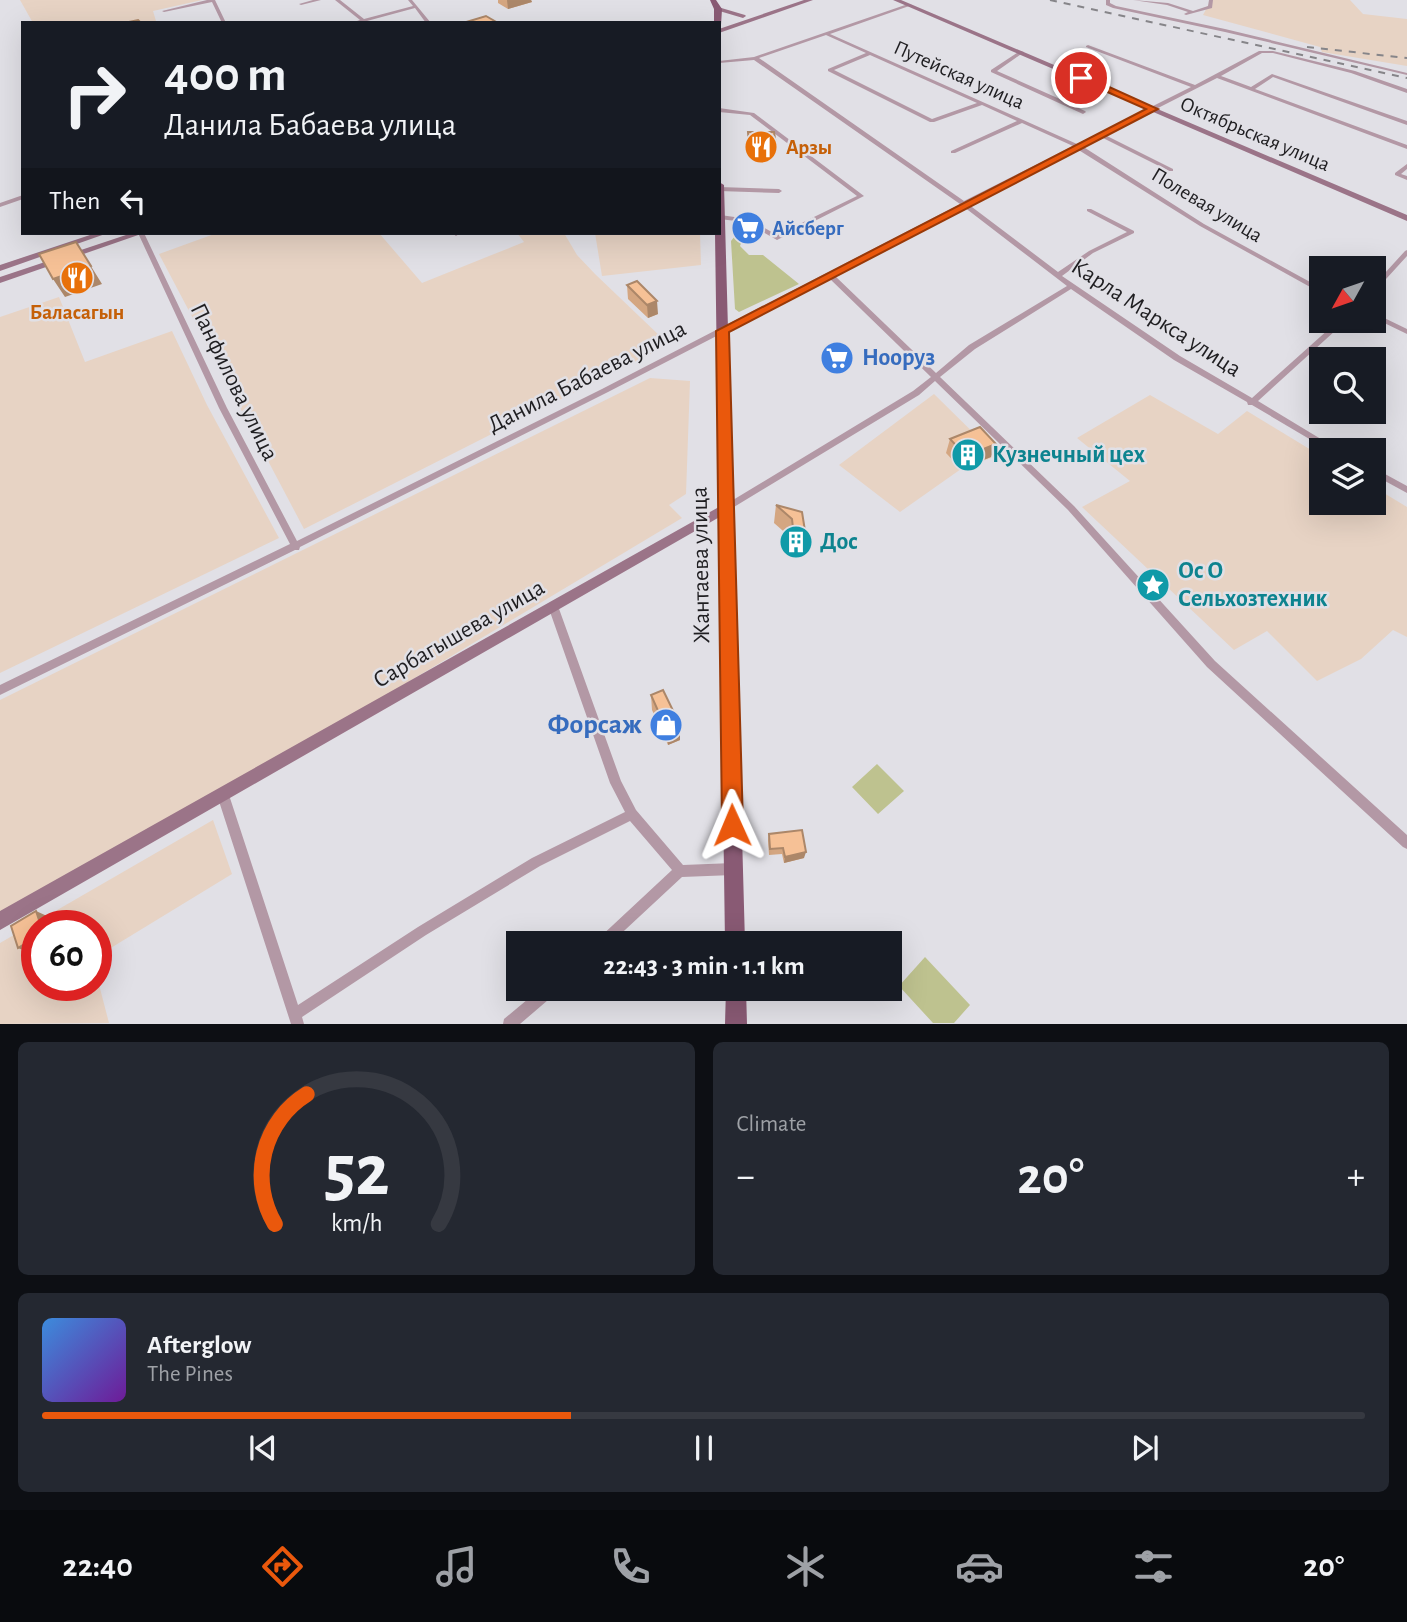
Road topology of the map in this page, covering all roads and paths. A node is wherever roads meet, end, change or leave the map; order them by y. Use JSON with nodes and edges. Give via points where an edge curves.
{"nodes":[{"id":1,"x":213,"y":0,"type":"edge"},
{"id":2,"x":319,"y":0,"type":"edge"},
{"id":3,"x":337,"y":0,"type":"edge"},
{"id":4,"x":410,"y":0,"type":"edge"},
{"id":5,"x":713,"y":0,"type":"edge"},
{"id":6,"x":788,"y":0,"type":"edge"},
{"id":7,"x":810,"y":0,"type":"edge"},
{"id":8,"x":896,"y":0,"type":"edge"},
{"id":9,"x":1108,"y":0,"type":"edge"},
{"id":10,"x":1135,"y":0,"type":"edge"},
{"id":11,"x":1211,"y":0,"type":"edge"},
{"id":12,"x":301,"y":4,"type":"dead end"},
{"id":13,"x":910,"y":5,"type":"junction"},
{"id":14,"x":415,"y":7,"type":"junction"},
{"id":15,"x":718,"y":9,"type":"junction"},
{"id":16,"x":164,"y":11,"type":"dead end"},
{"id":17,"x":1192,"y":12,"type":"junction"},
{"id":18,"x":743,"y":16,"type":"junction"},
{"id":19,"x":1179,"y":19,"type":"junction"},
{"id":20,"x":223,"y":21,"type":"edge"},
{"id":21,"x":366,"y":21,"type":"edge"},
{"id":22,"x":427,"y":21,"type":"edge"},
{"id":23,"x":719,"y":21,"type":"edge"},
{"id":24,"x":721,"y":22,"type":"edge"},
{"id":25,"x":721,"y":30,"type":"edge"},
{"id":26,"x":827,"y":34,"type":"junction"},
{"id":27,"x":1088,"y":46,"type":"dead end"},
{"id":28,"x":1022,"y":52,"type":"junction"},
{"id":29,"x":872,"y":53,"type":"junction"},
{"id":30,"x":755,"y":58,"type":"junction"},
{"id":31,"x":721,"y":62,"type":"edge"},
{"id":32,"x":1407,"y":74,"type":"edge"},
{"id":33,"x":1217,"y":76,"type":"junction"},
{"id":34,"x":1101,"y":86,"type":"junction"},
{"id":35,"x":1195,"y":87,"type":"junction"},
{"id":36,"x":1251,"y":89,"type":"junction"},
{"id":37,"x":1407,"y":91,"type":"edge"},
{"id":38,"x":1062,"y":102,"type":"junction"},
{"id":39,"x":983,"y":103,"type":"junction"},
{"id":40,"x":1154,"y":109,"type":"junction"},
{"id":41,"x":721,"y":110,"type":"edge"},
{"id":42,"x":1083,"y":112,"type":"dead end"},
{"id":43,"x":1022,"y":121,"type":"junction"},
{"id":44,"x":1407,"y":123,"type":"edge"},
{"id":45,"x":1101,"y":135,"type":"junction"},
{"id":46,"x":1077,"y":146,"type":"junction"},
{"id":47,"x":1407,"y":148,"type":"edge"},
{"id":48,"x":953,"y":152,"type":"dead end"},
{"id":49,"x":1407,"y":166,"type":"edge"},
{"id":50,"x":1171,"y":170,"type":"dead end"},
{"id":51,"x":1407,"y":178,"type":"edge"},
{"id":52,"x":721,"y":187,"type":"edge"},
{"id":53,"x":779,"y":191,"type":"dead end"},
{"id":54,"x":21,"y":198,"type":"edge"},
{"id":55,"x":963,"y":203,"type":"junction"},
{"id":56,"x":0,"y":205,"type":"edge"},
{"id":57,"x":1089,"y":210,"type":"dead end"},
{"id":58,"x":721,"y":217,"type":"edge"},
{"id":59,"x":1407,"y":218,"type":"edge"},
{"id":60,"x":98,"y":235,"type":"edge"},
{"id":61,"x":134,"y":235,"type":"edge"},
{"id":62,"x":141,"y":235,"type":"edge"},
{"id":63,"x":720,"y":235,"type":"edge"},
{"id":64,"x":1407,"y":252,"type":"edge"},
{"id":65,"x":0,"y":268,"type":"edge"},
{"id":66,"x":1057,"y":276,"type":"junction"},
{"id":67,"x":1386,"y":276,"type":"edge"},
{"id":68,"x":832,"y":277,"type":"junction"},
{"id":69,"x":0,"y":281,"type":"edge"},
{"id":70,"x":1309,"y":284,"type":"edge"},
{"id":71,"x":1071,"y":286,"type":"junction"},
{"id":72,"x":1386,"y":321,"type":"edge"},
{"id":73,"x":722,"y":331,"type":"junction"},
{"id":74,"x":1407,"y":332,"type":"edge"},
{"id":75,"x":1329,"y":333,"type":"edge"},
{"id":76,"x":935,"y":378,"type":"junction"},
{"id":77,"x":1251,"y":403,"type":"junction"},
{"id":78,"x":1314,"y":438,"type":"edge"},
{"id":79,"x":1386,"y":478,"type":"edge"},
{"id":80,"x":1407,"y":490,"type":"edge"},
{"id":81,"x":726,"y":508,"type":"junction"},
{"id":82,"x":296,"y":547,"type":"junction"},
{"id":83,"x":553,"y":606,"type":"junction"},
{"id":84,"x":0,"y":690,"type":"edge"},
{"id":85,"x":223,"y":795,"type":"junction"},
{"id":86,"x":632,"y":814,"type":"junction"},
{"id":87,"x":1407,"y":843,"type":"edge"},
{"id":88,"x":733,"y":869,"type":"junction"},
{"id":89,"x":680,"y":872,"type":"junction"},
{"id":90,"x":0,"y":921,"type":"edge"},
{"id":91,"x":615,"y":931,"type":"edge"},
{"id":92,"x":735,"y":931,"type":"edge"},
{"id":93,"x":536,"y":1001,"type":"edge"},
{"id":94,"x":736,"y":1001,"type":"edge"},
{"id":95,"x":297,"y":1019,"type":"edge"},
{"id":96,"x":509,"y":1024,"type":"edge"},
{"id":97,"x":736,"y":1024,"type":"edge"}],
"edges":[{"from":1,"to":16,"type":"street"},
{"from":1,"to":20,"type":"street"},
{"from":2,"to":12,"type":"street"},
{"from":3,"to":21,"type":"street"},
{"from":4,"to":14,"type":"street"},
{"from":5,"to":15,"type":"main road"},
{"from":6,"to":18,"type":"street"},
{"from":7,"to":25,"type":"street"},
{"from":8,"to":13,"type":"street","name":"Октябрьская улица"},
{"from":9,"to":19,"type":"street","via":[[1115,6]]},
{"from":10,"to":17,"type":"street"},
{"from":11,"to":17,"type":"street","via":[[1210,7]]},
{"from":13,"to":26,"type":"street"},
{"from":13,"to":28,"type":"street","name":"Октябрьская улица"},
{"from":14,"to":21,"type":"street"},
{"from":14,"to":22,"type":"street"},
{"from":15,"to":18,"type":"street"},
{"from":15,"to":23,"type":"main road"},
{"from":17,"to":19,"type":"street"},
{"from":18,"to":24,"type":"street"},
{"from":19,"to":32,"type":"street"},
{"from":26,"to":29,"type":"street","name":"Путейская улица"},
{"from":26,"to":30,"type":"street"},
{"from":27,"to":35,"type":"street"},
{"from":28,"to":34,"type":"street","name":"Октябрьская улица"},
{"from":28,"to":38,"type":"street","via":[[993,71]]},
{"from":29,"to":39,"type":"street","name":"Путейская улица"},
{"from":29,"to":39,"type":"street","via":[[830,70],[932,121]]},
{"from":30,"to":31,"type":"street"},
{"from":30,"to":55,"type":"street","name":"Карла Маркса улица"},
{"from":33,"to":35,"type":"street","name":"Данила Бабаева улица"},
{"from":33,"to":36,"type":"street"},
{"from":33,"to":37,"type":"street","name":"Данила Бабаева улица","via":[[1261,52],[1273,52]]},
{"from":34,"to":38,"type":"street"},
{"from":34,"to":40,"type":"street","name":"Октябрьская улица"},
{"from":35,"to":40,"type":"street","name":"Данила Бабаева улица"},
{"from":36,"to":44,"type":"street","via":[[1272,75]]},
{"from":36,"to":47,"type":"street"},
{"from":38,"to":42,"type":"street"},
{"from":39,"to":43,"type":"street","name":"Путейская улица"},
{"from":40,"to":45,"type":"street","name":"Данила Бабаева улица"},
{"from":40,"to":59,"type":"street","name":"Октябрьская улица"},
{"from":41,"to":58,"type":"street","via":[[752,114],[861,196],[777,238],[747,220]]},
{"from":43,"to":46,"type":"street","name":"Путейская улица"},
{"from":43,"to":48,"type":"street"},
{"from":45,"to":46,"type":"street","name":"Данила Бабаева улица"},
{"from":45,"to":50,"type":"street"},
{"from":46,"to":55,"type":"street","name":"Данила Бабаева улица"},
{"from":46,"to":70,"type":"street","name":"Полевая улица","via":[[1202,225]]},
{"from":49,"to":51,"type":"street","via":[[1397,174]]},
{"from":52,"to":53,"type":"street"},
{"from":54,"to":56,"type":"street"},
{"from":55,"to":66,"type":"street","name":"Карла Маркса улица"},
{"from":55,"to":68,"type":"street","name":"Данила Бабаева улица"},
{"from":57,"to":66,"type":"street","via":[[1132,232]]},
{"from":60,"to":65,"type":"street"},
{"from":61,"to":69,"type":"street"},
{"from":62,"to":82,"type":"street","name":"Панфилова улица","via":[[223,408]]},
{"from":63,"to":73,"type":"main road","name":"Жантаева улица"},
{"from":64,"to":67,"type":"street"},
{"from":66,"to":71,"type":"street","name":"Карла Маркса улица"},
{"from":68,"to":73,"type":"street","name":"Данила Бабаева улица"},
{"from":68,"to":76,"type":"street"},
{"from":71,"to":76,"type":"street","via":[[972,347]]},
{"from":71,"to":77,"type":"street","name":"Карла Маркса улица"},
{"from":72,"to":74,"type":"street"},
{"from":73,"to":81,"type":"main road","name":"Жантаева улица"},
{"from":73,"to":82,"type":"street","name":"Данила Бабаева улица"},
{"from":75,"to":77,"type":"street"},
{"from":76,"to":81,"type":"street","name":"Сарбагышева улица"},
{"from":76,"to":87,"type":"street","via":[[1072,508],[1211,664]]},
{"from":77,"to":78,"type":"street","name":"Карла Маркса улица"},
{"from":79,"to":80,"type":"street"},
{"from":81,"to":83,"type":"street","name":"Сарбагышева улица"},
{"from":81,"to":88,"type":"main road","name":"Жантаева улица"},
{"from":82,"to":84,"type":"street","name":"Данила Бабаева улица"},
{"from":83,"to":85,"type":"street","name":"Сарбагышева улица"},
{"from":83,"to":86,"type":"street","via":[[616,783]]},
{"from":85,"to":90,"type":"street","name":"Сарбагышева улица"},
{"from":85,"to":95,"type":"street"},
{"from":86,"to":89,"type":"street"},
{"from":86,"to":95,"type":"street","via":[[536,862],[422,931]]},
{"from":88,"to":89,"type":"street"},
{"from":88,"to":92,"type":"main road","name":"Жантаева улица"},
{"from":89,"to":91,"type":"street"},
{"from":93,"to":96,"type":"street"},
{"from":94,"to":97,"type":"main road"}]}
